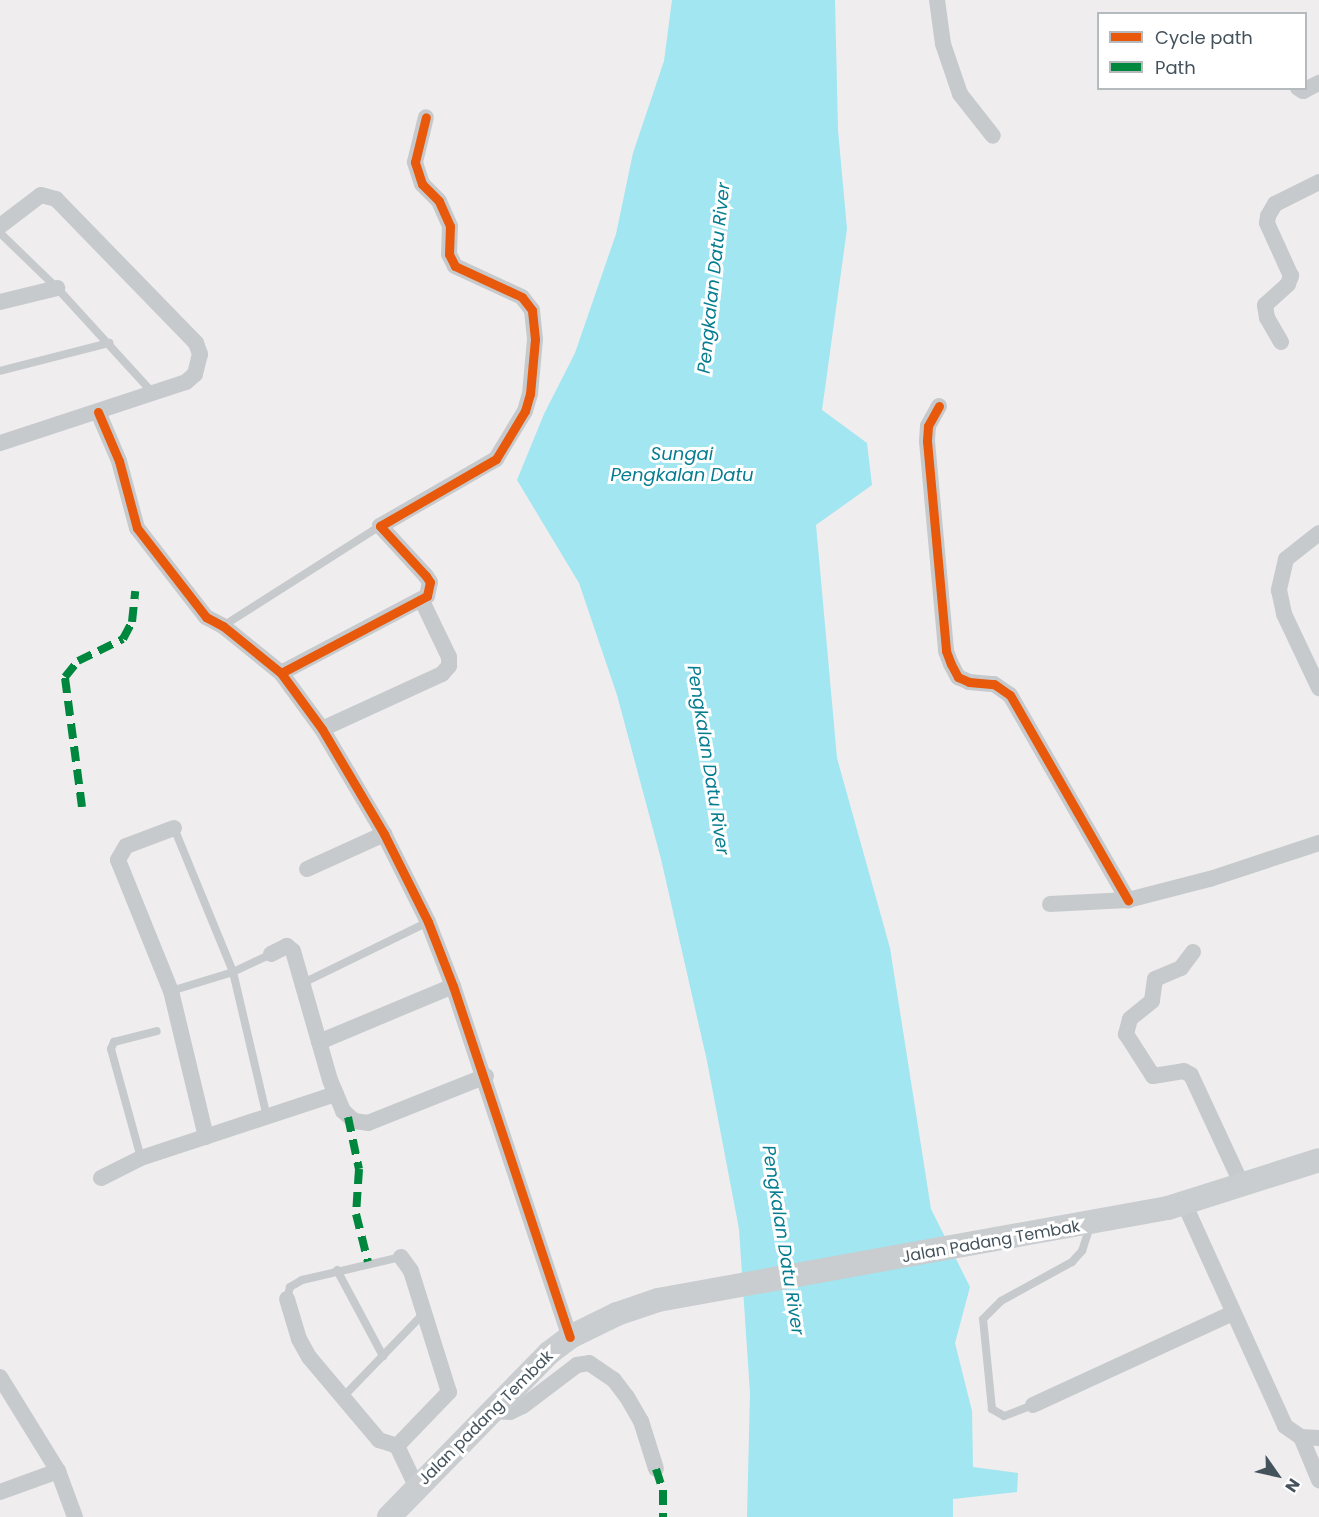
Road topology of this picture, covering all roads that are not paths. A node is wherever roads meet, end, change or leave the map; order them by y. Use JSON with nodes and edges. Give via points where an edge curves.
{"nodes":[{"id":1,"x":937,"y":0,"type":"edge"},
{"id":2,"x":426,"y":117,"type":"dead end"},
{"id":3,"x":993,"y":136,"type":"dead end"},
{"id":4,"x":1319,"y":182,"type":"edge"},
{"id":5,"x":0,"y":226,"type":"edge"},
{"id":6,"x":0,"y":233,"type":"edge"},
{"id":7,"x":57,"y":288,"type":"junction"},
{"id":8,"x":0,"y":302,"type":"edge"},
{"id":9,"x":1281,"y":342,"type":"dead end"},
{"id":10,"x":109,"y":343,"type":"junction"},
{"id":11,"x":0,"y":371,"type":"edge"},
{"id":12,"x":154,"y":393,"type":"junction"},
{"id":13,"x":939,"y":406,"type":"dead end"},
{"id":14,"x":99,"y":411,"type":"junction"},
{"id":15,"x":0,"y":443,"type":"edge"},
{"id":16,"x":380,"y":526,"type":"junction"},
{"id":17,"x":1319,"y":533,"type":"edge"},
{"id":18,"x":422,"y":601,"type":"junction"},
{"id":19,"x":224,"y":626,"type":"junction"},
{"id":20,"x":281,"y":673,"type":"junction"},
{"id":21,"x":1319,"y":688,"type":"edge"},
{"id":22,"x":322,"y":729,"type":"junction"},
{"id":23,"x":174,"y":828,"type":"joint"},
{"id":24,"x":384,"y":834,"type":"junction"},
{"id":25,"x":1319,"y":843,"type":"edge"},
{"id":26,"x":308,"y":869,"type":"dead end"},
{"id":27,"x":1128,"y":900,"type":"junction"},
{"id":28,"x":1050,"y":904,"type":"dead end"},
{"id":29,"x":428,"y":922,"type":"junction"},
{"id":30,"x":1193,"y":952,"type":"dead end"},
{"id":31,"x":271,"y":954,"type":"joint"},
{"id":32,"x":233,"y":972,"type":"junction"},
{"id":33,"x":301,"y":984,"type":"junction"},
{"id":34,"x":453,"y":986,"type":"junction"},
{"id":35,"x":171,"y":991,"type":"junction"},
{"id":36,"x":157,"y":1031,"type":"dead end"},
{"id":37,"x":319,"y":1042,"type":"junction"},
{"id":38,"x":486,"y":1076,"type":"junction"},
{"id":39,"x":336,"y":1094,"type":"junction"},
{"id":40,"x":267,"y":1117,"type":"junction"},
{"id":41,"x":206,"y":1137,"type":"junction"},
{"id":42,"x":141,"y":1158,"type":"junction"},
{"id":43,"x":1319,"y":1160,"type":"edge"},
{"id":44,"x":101,"y":1178,"type":"dead end"},
{"id":45,"x":1242,"y":1185,"type":"junction"},
{"id":46,"x":1184,"y":1203,"type":"junction"},
{"id":47,"x":1080,"y":1227,"type":"junction"},
{"id":48,"x":401,"y":1257,"type":"joint"},
{"id":49,"x":337,"y":1270,"type":"junction"},
{"id":50,"x":287,"y":1299,"type":"joint"},
{"id":51,"x":657,"y":1300,"type":"joint"},
{"id":52,"x":424,"y":1313,"type":"junction"},
{"id":53,"x":1233,"y":1313,"type":"junction"},
{"id":54,"x":570,"y":1337,"type":"junction"},
{"id":55,"x":383,"y":1356,"type":"junction"},
{"id":56,"x":0,"y":1377,"type":"edge"},
{"id":57,"x":343,"y":1397,"type":"junction"},
{"id":58,"x":1033,"y":1405,"type":"joint"},
{"id":59,"x":490,"y":1411,"type":"junction"},
{"id":60,"x":1301,"y":1437,"type":"junction"},
{"id":61,"x":1319,"y":1438,"type":"edge"},
{"id":62,"x":396,"y":1446,"type":"junction"},
{"id":63,"x":656,"y":1469,"type":"dead end"},
{"id":64,"x":58,"y":1471,"type":"junction"},
{"id":65,"x":1319,"y":1480,"type":"edge"},
{"id":66,"x":417,"y":1488,"type":"junction"},
{"id":67,"x":0,"y":1492,"type":"edge"},
{"id":68,"x":75,"y":1517,"type":"edge"},
{"id":69,"x":389,"y":1517,"type":"edge"}],
"edges":[{"from":1,"to":3,"type":"street","via":[[943,44],[960,94]]},
{"from":2,"to":16,"type":"street","via":[[415,162],[422,184],[439,201],[450,226],[449,254],[455,266],[522,297],[532,310],[535,339],[525,411],[505,448],[495,459]]},
{"from":4,"to":9,"type":"street","via":[[1275,204],[1268,216],[1267,223],[1290,271],[1288,284],[1265,305],[1267,318]]},
{"from":5,"to":12,"type":"street","via":[[36,198],[51,196],[196,343],[200,354],[193,377]]},
{"from":6,"to":7,"type":"lane"},
{"from":7,"to":8,"type":"street"},
{"from":7,"to":10,"type":"lane"},
{"from":10,"to":11,"type":"lane"},
{"from":10,"to":12,"type":"lane"},
{"from":12,"to":14,"type":"street"},
{"from":13,"to":27,"type":"street","via":[[928,426],[927,441],[946,651],[958,677],[994,684],[1010,695]]},
{"from":14,"to":15,"type":"street"},
{"from":14,"to":19,"type":"street","via":[[119,461],[137,528],[206,617]]},
{"from":16,"to":18,"type":"street","via":[[426,576],[430,589]]},
{"from":16,"to":19,"type":"lane"},
{"from":17,"to":21,"type":"street","via":[[1286,559],[1279,590],[1284,614]]},
{"from":18,"to":20,"type":"street"},
{"from":18,"to":22,"type":"street","via":[[449,657],[449,666],[442,674]]},
{"from":19,"to":20,"type":"street"},
{"from":20,"to":22,"type":"street"},
{"from":22,"to":24,"type":"street"},
{"from":23,"to":32,"type":"lane"},
{"from":23,"to":35,"type":"street","via":[[132,842],[122,849],[118,860]]},
{"from":24,"to":26,"type":"street"},
{"from":24,"to":29,"type":"street"},
{"from":25,"to":27,"type":"street","via":[[1210,879]]},
{"from":27,"to":28,"type":"street"},
{"from":29,"to":33,"type":"lane"},
{"from":29,"to":34,"type":"street"},
{"from":30,"to":45,"type":"street","via":[[1181,968],[1155,979],[1152,1001],[1130,1019],[1126,1034],[1153,1076],[1184,1071],[1191,1075]]},
{"from":31,"to":32,"type":"lane"},
{"from":31,"to":33,"type":"street","via":[[283,947],[290,948]]},
{"from":32,"to":35,"type":"lane"},
{"from":32,"to":40,"type":"lane"},
{"from":33,"to":37,"type":"street"},
{"from":34,"to":37,"type":"street"},
{"from":34,"to":38,"type":"street"},
{"from":35,"to":41,"type":"street"},
{"from":36,"to":42,"type":"lane","via":[[114,1042],[111,1049]]},
{"from":37,"to":39,"type":"street"},
{"from":38,"to":39,"type":"street","via":[[368,1123],[348,1117]]},
{"from":38,"to":54,"type":"street"},
{"from":39,"to":40,"type":"street"},
{"from":40,"to":41,"type":"street"},
{"from":41,"to":42,"type":"street"},
{"from":42,"to":44,"type":"street"},
{"from":43,"to":45,"type":"main road","name":"Jalan Padang Tembak"},
{"from":45,"to":46,"type":"main road","name":"Jalan Padang Tembak"},
{"from":46,"to":47,"type":"main road","name":"Jalan Padang Tembak"},
{"from":46,"to":53,"type":"street"},
{"from":47,"to":51,"type":"main road","name":"Jalan Padang Tembak"},
{"from":47,"to":58,"type":"lane","via":[[1082,1251],[1072,1262],[1000,1301],[983,1319],[992,1409],[1004,1416]]},
{"from":48,"to":49,"type":"lane"},
{"from":48,"to":52,"type":"street","via":[[411,1271]]},
{"from":49,"to":50,"type":"lane","via":[[302,1280],[290,1287]]},
{"from":49,"to":55,"type":"lane"},
{"from":50,"to":57,"type":"street","via":[[299,1340]]},
{"from":51,"to":54,"type":"main road","name":"Jalan padang Tembak"},
{"from":52,"to":55,"type":"lane"},
{"from":52,"to":62,"type":"street","via":[[449,1392]]},
{"from":53,"to":58,"type":"street"},
{"from":53,"to":60,"type":"street","via":[[1285,1426]]},
{"from":54,"to":59,"type":"main road","name":"Jalan padang Tembak"},
{"from":55,"to":57,"type":"lane"},
{"from":56,"to":64,"type":"street"},
{"from":57,"to":62,"type":"street","via":[[380,1440]]},
{"from":59,"to":63,"type":"street","via":[[510,1412],[523,1406],[577,1365],[589,1363],[614,1380],[627,1397],[641,1421]]},
{"from":59,"to":66,"type":"main road","name":"Jalan padang Tembak"},
{"from":60,"to":61,"type":"street"},
{"from":60,"to":65,"type":"street"},
{"from":62,"to":66,"type":"street"},
{"from":64,"to":67,"type":"street"},
{"from":64,"to":68,"type":"street"},
{"from":66,"to":69,"type":"main road","name":"Jalan padang Tembak"}]}
